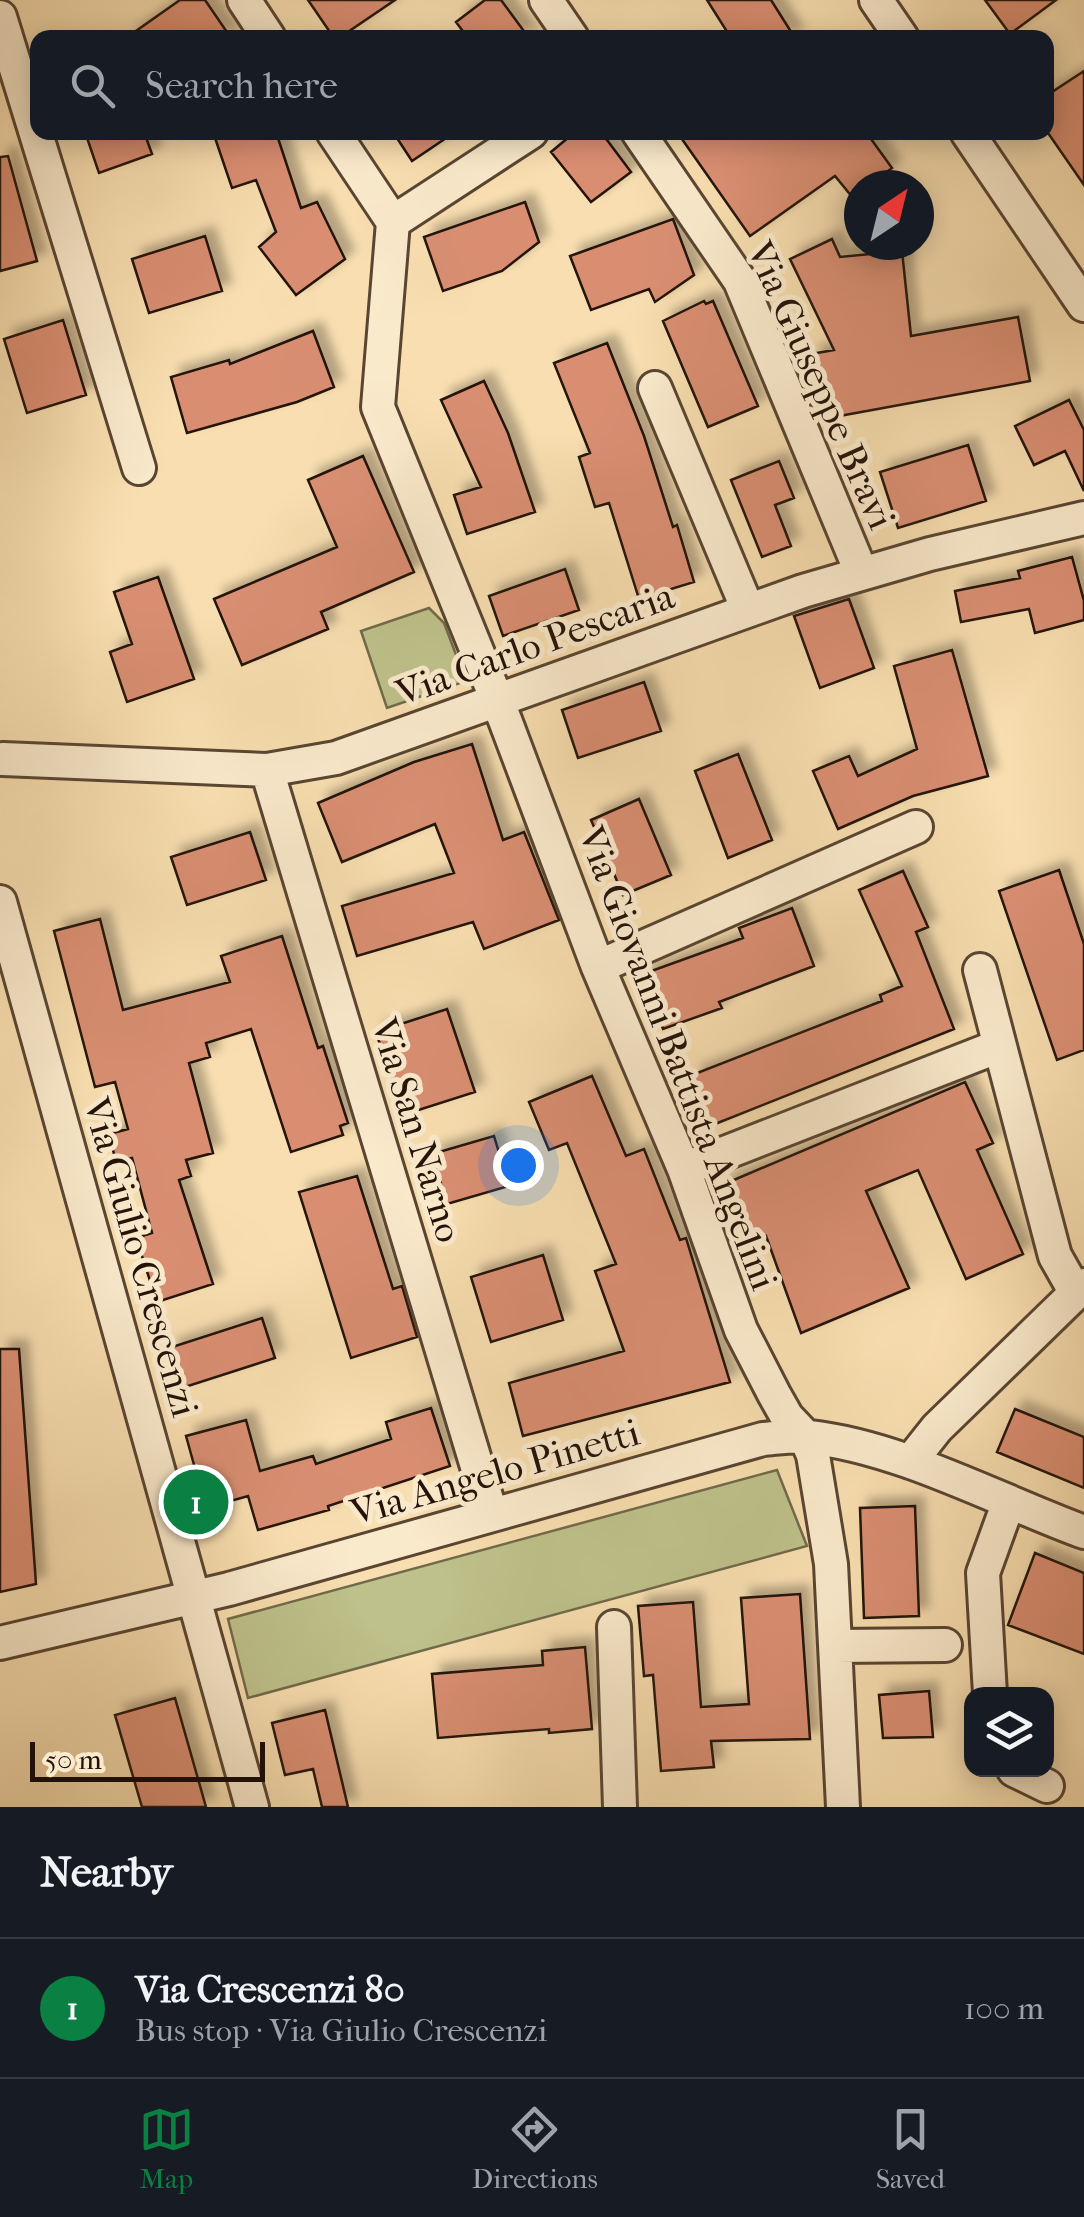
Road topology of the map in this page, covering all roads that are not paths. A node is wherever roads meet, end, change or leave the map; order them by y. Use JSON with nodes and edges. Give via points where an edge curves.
{"nodes":[{"id":1,"x":244,"y":0,"type":"edge"},
{"id":2,"x":546,"y":0,"type":"edge"},
{"id":3,"x":876,"y":0,"type":"edge"},
{"id":4,"x":0,"y":17,"type":"edge"},
{"id":5,"x":264,"y":30,"type":"edge"},
{"id":6,"x":567,"y":30,"type":"edge"},
{"id":7,"x":897,"y":30,"type":"edge"},
{"id":8,"x":30,"y":114,"type":"edge"},
{"id":9,"x":38,"y":140,"type":"edge"},
{"id":10,"x":338,"y":140,"type":"edge"},
{"id":11,"x":519,"y":140,"type":"edge"},
{"id":12,"x":643,"y":140,"type":"edge"},
{"id":13,"x":972,"y":140,"type":"edge"},
{"id":14,"x":393,"y":222,"type":"junction"},
{"id":15,"x":1084,"y":305,"type":"edge"},
{"id":16,"x":655,"y":388,"type":"dead end"},
{"id":17,"x":139,"y":468,"type":"dead end"},
{"id":18,"x":1084,"y":518,"type":"edge"},
{"id":19,"x":861,"y":572,"type":"junction"},
{"id":20,"x":748,"y":610,"type":"junction"},
{"id":21,"x":496,"y":700,"type":"junction"},
{"id":22,"x":1,"y":756,"type":"edge"},
{"id":23,"x":267,"y":770,"type":"junction"},
{"id":24,"x":916,"y":828,"type":"dead end"},
{"id":25,"x":0,"y":902,"type":"edge"},
{"id":26,"x":598,"y":968,"type":"junction"},
{"id":27,"x":980,"y":970,"type":"dead end"},
{"id":28,"x":999,"y":1046,"type":"junction"},
{"id":29,"x":684,"y":1168,"type":"junction"},
{"id":30,"x":1080,"y":1289,"type":"edge"},
{"id":31,"x":804,"y":1436,"type":"junction"},
{"id":32,"x":910,"y":1462,"type":"junction"},
{"id":33,"x":1008,"y":1504,"type":"junction"},
{"id":34,"x":490,"y":1513,"type":"junction"},
{"id":35,"x":1084,"y":1532,"type":"edge"},
{"id":36,"x":194,"y":1597,"type":"junction"},
{"id":37,"x":614,"y":1627,"type":"dead end"},
{"id":38,"x":0,"y":1643,"type":"edge"},
{"id":39,"x":945,"y":1645,"type":"dead end"},
{"id":40,"x":836,"y":1646,"type":"junction"},
{"id":41,"x":990,"y":1687,"type":"edge"},
{"id":42,"x":1029,"y":1777,"type":"edge"},
{"id":43,"x":1048,"y":1786,"type":"dead end"},
{"id":44,"x":252,"y":1807,"type":"edge"},
{"id":45,"x":620,"y":1807,"type":"edge"},
{"id":46,"x":843,"y":1807,"type":"edge"}],
"edges":[{"from":1,"to":5,"type":"street"},
{"from":2,"to":6,"type":"street"},
{"from":3,"to":7,"type":"street"},
{"from":4,"to":8,"type":"street"},
{"from":9,"to":17,"type":"street"},
{"from":10,"to":14,"type":"street"},
{"from":11,"to":14,"type":"street"},
{"from":12,"to":19,"type":"street","name":"Via Giuseppe Bravi","via":[[740,281]]},
{"from":13,"to":15,"type":"street"},
{"from":14,"to":21,"type":"street","name":"Via Giovanni Battista Angelini","via":[[378,407]]},
{"from":16,"to":20,"type":"street"},
{"from":18,"to":19,"type":"street","name":"Via Carlo Pescaria"},
{"from":19,"to":20,"type":"street","name":"Via Carlo Pescaria"},
{"from":20,"to":21,"type":"street","name":"Via Carlo Pescaria"},
{"from":21,"to":23,"type":"street","name":"Via Carlo Pescaria","via":[[336,758]]},
{"from":21,"to":26,"type":"street","name":"Via Giovanni Battista Angelini"},
{"from":22,"to":23,"type":"street","name":"Via Carlo Pescaria"},
{"from":23,"to":34,"type":"street","name":"Via San Narno"},
{"from":24,"to":26,"type":"street"},
{"from":25,"to":36,"type":"street","name":"Via Giulio Crescenzi"},
{"from":26,"to":29,"type":"street","name":"Via Giovanni Battista Angelini"},
{"from":27,"to":28,"type":"street"},
{"from":28,"to":29,"type":"street"},
{"from":28,"to":30,"type":"street","via":[[1054,1256]]},
{"from":29,"to":31,"type":"street","name":"Via Giovanni Battista Angelini","via":[[742,1330]]},
{"from":30,"to":32,"type":"street"},
{"from":31,"to":32,"type":"street","name":"Via Angelo Pinetti"},
{"from":31,"to":34,"type":"street","name":"Via Angelo Pinetti","via":[[762,1439]]},
{"from":31,"to":40,"type":"street","name":"Via Giovanni Battista Angelini","via":[[831,1564]]},
{"from":32,"to":33,"type":"street","name":"Via Angelo Pinetti"},
{"from":33,"to":35,"type":"street","name":"Via Angelo Pinetti"},
{"from":33,"to":41,"type":"street","via":[[984,1573]]},
{"from":34,"to":36,"type":"street","name":"Via Angelo Pinetti"},
{"from":36,"to":38,"type":"street","name":"Via Angelo Pinetti"},
{"from":36,"to":44,"type":"street","name":"Via Giulio Crescenzi"},
{"from":37,"to":45,"type":"street"},
{"from":39,"to":40,"type":"street"},
{"from":40,"to":46,"type":"street","name":"Via Giovanni Battista Angelini"},
{"from":42,"to":43,"type":"street"}]}
